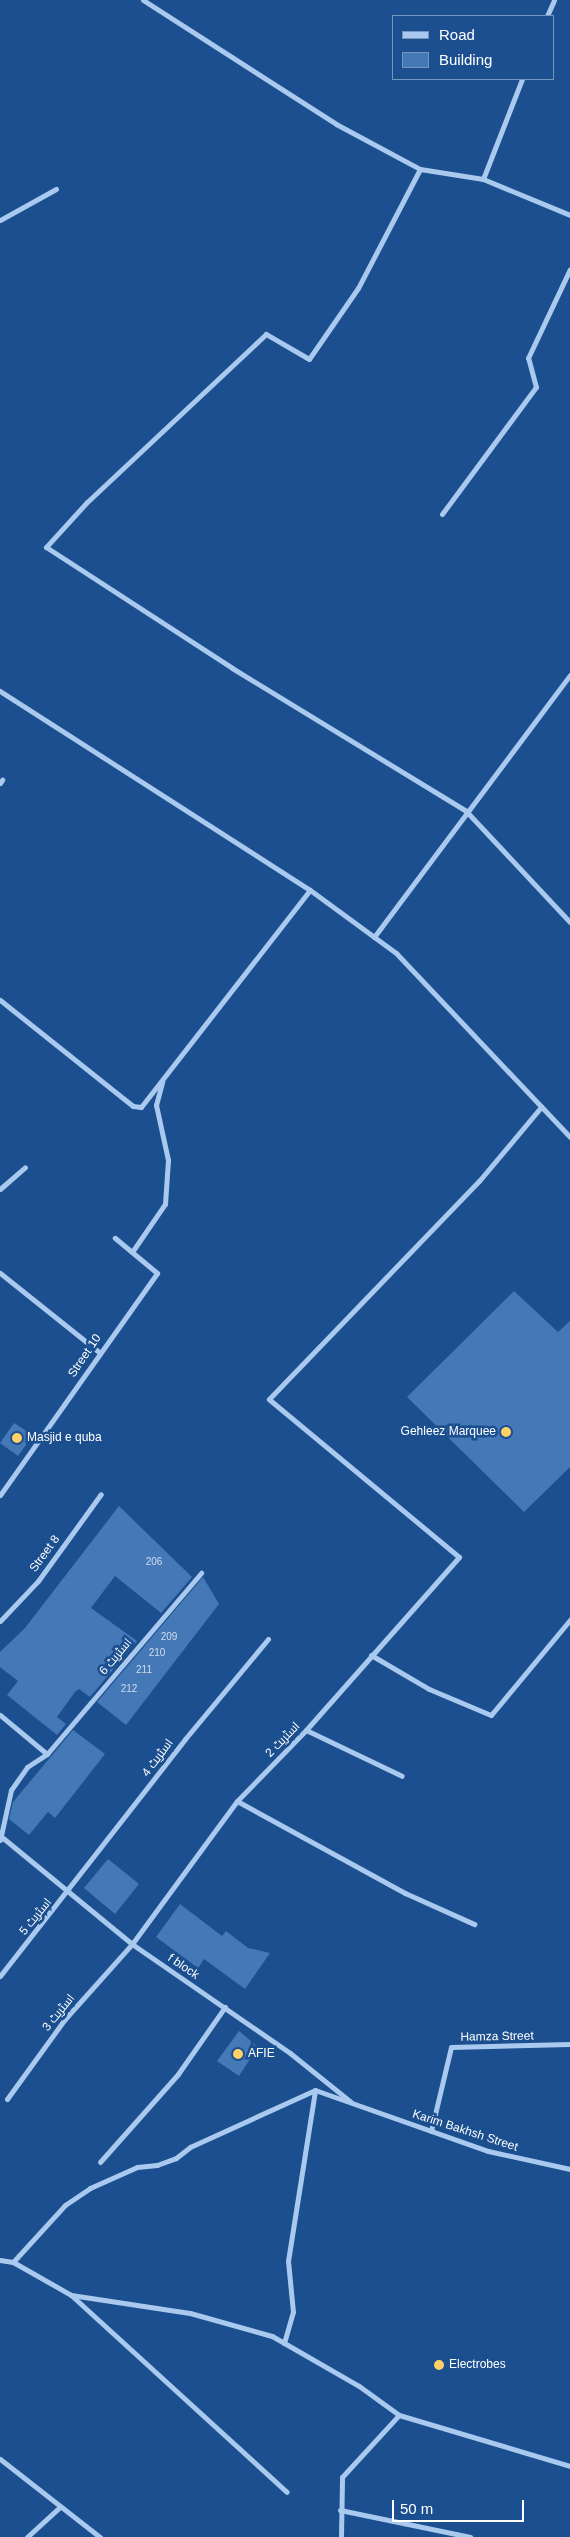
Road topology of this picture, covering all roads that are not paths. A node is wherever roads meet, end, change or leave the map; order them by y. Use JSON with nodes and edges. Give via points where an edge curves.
{"nodes":[{"id":1,"x":143,"y":0,"type":"edge"},
{"id":2,"x":554,"y":0,"type":"edge"},
{"id":3,"x":547,"y":15,"type":"edge"},
{"id":4,"x":522,"y":80,"type":"edge"},
{"id":5,"x":420,"y":169,"type":"junction"},
{"id":6,"x":483,"y":179,"type":"junction"},
{"id":7,"x":56,"y":189,"type":"dead end"},
{"id":8,"x":570,"y":215,"type":"edge"},
{"id":9,"x":0,"y":220,"type":"edge"},
{"id":10,"x":570,"y":269,"type":"edge"},
{"id":11,"x":442,"y":514,"type":"dead end"},
{"id":12,"x":570,"y":675,"type":"edge"},
{"id":13,"x":0,"y":691,"type":"edge"},
{"id":14,"x":466,"y":811,"type":"junction"},
{"id":15,"x":310,"y":890,"type":"junction"},
{"id":16,"x":570,"y":922,"type":"edge"},
{"id":17,"x":374,"y":936,"type":"junction"},
{"id":18,"x":0,"y":1000,"type":"edge"},
{"id":19,"x":163,"y":1078,"type":"junction"},
{"id":20,"x":541,"y":1107,"type":"junction"},
{"id":21,"x":570,"y":1137,"type":"edge"},
{"id":22,"x":25,"y":1167,"type":"dead end"},
{"id":23,"x":0,"y":1190,"type":"edge"},
{"id":24,"x":116,"y":1238,"type":"dead end"},
{"id":25,"x":132,"y":1252,"type":"junction"},
{"id":26,"x":0,"y":1273,"type":"edge"},
{"id":27,"x":99,"y":1352,"type":"junction"},
{"id":28,"x":100,"y":1494,"type":"dead end"},
{"id":29,"x":0,"y":1495,"type":"edge"},
{"id":30,"x":201,"y":1573,"type":"dead end"},
{"id":31,"x":570,"y":1620,"type":"edge"},
{"id":32,"x":0,"y":1621,"type":"edge"},
{"id":33,"x":268,"y":1638,"type":"dead end"},
{"id":34,"x":371,"y":1656,"type":"junction"},
{"id":35,"x":0,"y":1715,"type":"edge"},
{"id":36,"x":306,"y":1730,"type":"junction"},
{"id":37,"x":47,"y":1754,"type":"junction"},
{"id":38,"x":402,"y":1776,"type":"dead end"},
{"id":39,"x":237,"y":1801,"type":"junction"},
{"id":40,"x":2,"y":1839,"type":"edge"},
{"id":41,"x":68,"y":1893,"type":"junction"},
{"id":42,"x":474,"y":1924,"type":"dead end"},
{"id":43,"x":132,"y":1944,"type":"junction"},
{"id":44,"x":0,"y":1976,"type":"edge"},
{"id":45,"x":225,"y":2007,"type":"junction"},
{"id":46,"x":570,"y":2044,"type":"edge"},
{"id":47,"x":315,"y":2090,"type":"junction"},
{"id":48,"x":7,"y":2099,"type":"dead end"},
{"id":49,"x":356,"y":2106,"type":"junction"},
{"id":50,"x":431,"y":2131,"type":"junction"},
{"id":51,"x":100,"y":2162,"type":"dead end"},
{"id":52,"x":570,"y":2169,"type":"edge"},
{"id":53,"x":0,"y":2260,"type":"edge"},
{"id":54,"x":13,"y":2262,"type":"junction"},
{"id":55,"x":71,"y":2295,"type":"junction"},
{"id":56,"x":284,"y":2342,"type":"junction"},
{"id":57,"x":399,"y":2415,"type":"junction"},
{"id":58,"x":0,"y":2459,"type":"edge"},
{"id":59,"x":570,"y":2466,"type":"edge"},
{"id":60,"x":287,"y":2492,"type":"dead end"},
{"id":61,"x":60,"y":2508,"type":"junction"},
{"id":62,"x":340,"y":2510,"type":"junction"},
{"id":63,"x":29,"y":2536,"type":"edge"},
{"id":64,"x":100,"y":2537,"type":"edge"},
{"id":65,"x":341,"y":2537,"type":"edge"},
{"id":66,"x":470,"y":2537,"type":"edge"}],
"edges":[{"from":1,"to":5,"type":"street","via":[[336,124]]},
{"from":2,"to":3,"type":"street"},
{"from":4,"to":6,"type":"street"},
{"from":5,"to":6,"type":"street"},
{"from":5,"to":14,"type":"street","via":[[358,288],[309,359],[266,334],[87,502],[46,547],[232,668]]},
{"from":6,"to":8,"type":"street"},
{"from":7,"to":9,"type":"street"},
{"from":10,"to":11,"type":"street","via":[[528,358],[536,387]]},
{"from":12,"to":14,"type":"street"},
{"from":13,"to":15,"type":"street"},
{"from":14,"to":16,"type":"street"},
{"from":14,"to":17,"type":"street"},
{"from":15,"to":17,"type":"street"},
{"from":15,"to":19,"type":"street"},
{"from":17,"to":20,"type":"street","via":[[396,953]]},
{"from":18,"to":19,"type":"street","via":[[133,1106],[141,1107]]},
{"from":19,"to":25,"type":"street","via":[[156,1105],[168,1160],[165,1204]]},
{"from":20,"to":21,"type":"street"},
{"from":20,"to":34,"type":"street","name":"اسٹریٹ 2","via":[[479,1181],[269,1399],[459,1558]]},
{"from":22,"to":23,"type":"street"},
{"from":24,"to":25,"type":"street","name":"Street 10"},
{"from":25,"to":27,"type":"street","name":"Street 10","via":[[157,1273]]},
{"from":26,"to":27,"type":"street"},
{"from":27,"to":29,"type":"street","name":"Street 10"},
{"from":28,"to":32,"type":"street","name":"Street 8","via":[[38,1582]]},
{"from":30,"to":37,"type":"street","name":"اسٹریٹ 6"},
{"from":31,"to":34,"type":"street","via":[[491,1716],[429,1689]]},
{"from":33,"to":41,"type":"street","name":"اسٹریٹ 4","via":[[185,1739]]},
{"from":34,"to":36,"type":"street","name":"اسٹریٹ 2"},
{"from":35,"to":37,"type":"street"},
{"from":36,"to":38,"type":"street"},
{"from":36,"to":39,"type":"street","name":"اسٹریٹ 2"},
{"from":37,"to":40,"type":"street","name":"اسٹریٹ 6","via":[[28,1767],[11,1790]]},
{"from":39,"to":42,"type":"street","via":[[405,1893]]},
{"from":39,"to":43,"type":"street","name":"اسٹریٹ 2"},
{"from":40,"to":41,"type":"street","name":"f block"},
{"from":41,"to":43,"type":"street","name":"f block"},
{"from":41,"to":44,"type":"street","name":"اسٹریٹ 5"},
{"from":43,"to":45,"type":"street","name":"f block"},
{"from":43,"to":48,"type":"street","name":"اسٹریٹ 3","via":[[65,2019]]},
{"from":45,"to":49,"type":"street","name":"f block"},
{"from":45,"to":51,"type":"street","via":[[178,2074]]},
{"from":46,"to":50,"type":"street","name":"Hamza Street","via":[[451,2047]]},
{"from":47,"to":49,"type":"street","name":"Karim Bakhsh Street"},
{"from":47,"to":54,"type":"street","via":[[190,2147],[176,2158],[157,2166],[137,2167],[90,2188],[65,2205]]},
{"from":47,"to":56,"type":"street","via":[[288,2261],[293,2312]]},
{"from":49,"to":50,"type":"street","name":"Karim Bakhsh Street"},
{"from":50,"to":52,"type":"street","name":"Karim Bakhsh Street","via":[[488,2151]]},
{"from":53,"to":54,"type":"street"},
{"from":54,"to":55,"type":"street"},
{"from":55,"to":56,"type":"street","via":[[190,2313]]},
{"from":55,"to":60,"type":"street"},
{"from":56,"to":57,"type":"street","via":[[359,2386]]},
{"from":57,"to":59,"type":"street"},
{"from":57,"to":62,"type":"street","via":[[342,2477]]},
{"from":58,"to":61,"type":"street"},
{"from":61,"to":63,"type":"street"},
{"from":61,"to":64,"type":"street"},
{"from":62,"to":65,"type":"street"},
{"from":62,"to":66,"type":"street"}]}
